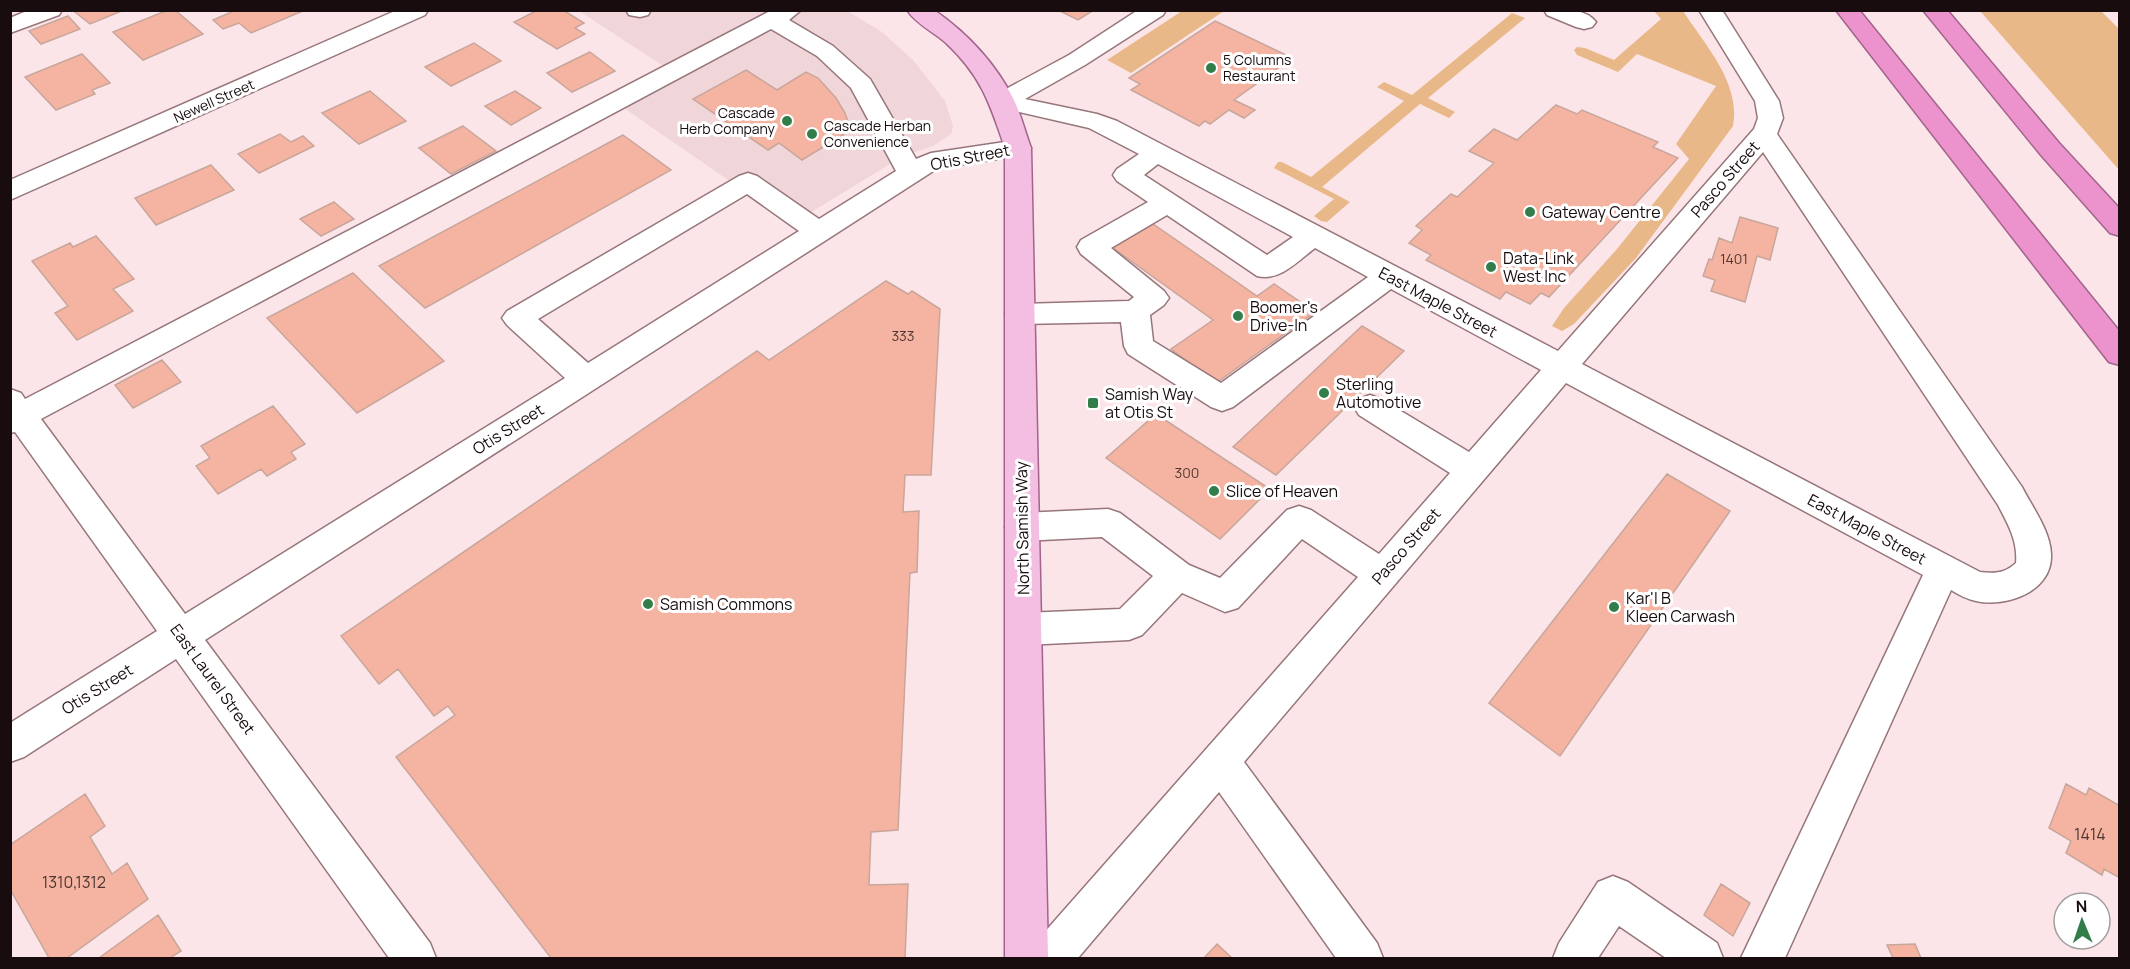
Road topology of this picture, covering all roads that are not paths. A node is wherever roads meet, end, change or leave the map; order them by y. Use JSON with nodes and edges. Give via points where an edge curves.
{"nodes":[{"id":1,"x":51,"y":10,"type":"edge"},
{"id":2,"x":417,"y":10,"type":"edge"},
{"id":3,"x":918,"y":10,"type":"edge"},
{"id":4,"x":1155,"y":10,"type":"edge"},
{"id":5,"x":1555,"y":10,"type":"edge"},
{"id":6,"x":1710,"y":10,"type":"edge"},
{"id":7,"x":1847,"y":10,"type":"edge"},
{"id":8,"x":1934,"y":10,"type":"edge"},
{"id":9,"x":781,"y":15,"type":"edge"},
{"id":10,"x":1584,"y":22,"type":"dead end"},
{"id":11,"x":10,"y":26,"type":"edge"},
{"id":12,"x":1002,"y":101,"type":"junction"},
{"id":13,"x":1764,"y":134,"type":"junction"},
{"id":14,"x":1018,"y":148,"type":"junction"},
{"id":15,"x":1157,"y":153,"type":"junction"},
{"id":16,"x":911,"y":174,"type":"junction"},
{"id":17,"x":10,"y":191,"type":"edge"},
{"id":18,"x":1168,"y":203,"type":"junction"},
{"id":19,"x":2120,"y":227,"type":"edge"},
{"id":20,"x":819,"y":232,"type":"junction"},
{"id":21,"x":1305,"y":242,"type":"junction"},
{"id":22,"x":1330,"y":268,"type":"dead end"},
{"id":23,"x":1389,"y":276,"type":"junction"},
{"id":24,"x":1135,"y":311,"type":"junction"},
{"id":25,"x":1020,"y":314,"type":"junction"},
{"id":26,"x":2120,"y":354,"type":"edge"},
{"id":27,"x":1562,"y":367,"type":"junction"},
{"id":28,"x":586,"y":379,"type":"junction"},
{"id":29,"x":1370,"y":407,"type":"dead end"},
{"id":30,"x":14,"y":412,"type":"edge"},
{"id":31,"x":1472,"y":470,"type":"junction"},
{"id":32,"x":1022,"y":527,"type":"junction"},
{"id":33,"x":1382,"y":574,"type":"junction"},
{"id":34,"x":1177,"y":575,"type":"junction"},
{"id":35,"x":1959,"y":578,"type":"junction"},
{"id":36,"x":1024,"y":629,"type":"junction"},
{"id":37,"x":182,"y":636,"type":"junction"},
{"id":38,"x":10,"y":744,"type":"edge"},
{"id":39,"x":1220,"y":761,"type":"junction"},
{"id":40,"x":415,"y":958,"type":"edge"},
{"id":41,"x":1027,"y":958,"type":"edge"},
{"id":42,"x":1050,"y":958,"type":"edge"},
{"id":43,"x":1362,"y":958,"type":"edge"},
{"id":44,"x":1574,"y":958,"type":"edge"},
{"id":45,"x":1702,"y":958,"type":"edge"},
{"id":46,"x":1762,"y":958,"type":"edge"}],
"edges":[{"from":1,"to":11,"type":"street"},
{"from":2,"to":17,"type":"street","name":"Newell Street"},
{"from":3,"to":12,"type":"main road","via":[[984,69]]},
{"from":4,"to":12,"type":"street","via":[[1077,60]]},
{"from":5,"to":10,"type":"street"},
{"from":6,"to":13,"type":"street","via":[[1767,101],[1772,114]]},
{"from":7,"to":26,"type":"highway"},
{"from":8,"to":19,"type":"highway"},
{"from":9,"to":16,"type":"street","via":[[861,84]]},
{"from":9,"to":30,"type":"street"},
{"from":12,"to":14,"type":"main road","name":"North Samish Way"},
{"from":12,"to":15,"type":"street","name":"East Maple Street","via":[[1097,122]]},
{"from":13,"to":27,"type":"street","name":"Pasco Street"},
{"from":13,"to":35,"type":"street","via":[[2010,496],[2032,540],[2034,554],[2021,582],[1990,590]]},
{"from":14,"to":16,"type":"street","name":"Otis Street","via":[[931,161]]},
{"from":14,"to":25,"type":"main road","name":"North Samish Way"},
{"from":15,"to":18,"type":"street","via":[[1126,175]]},
{"from":15,"to":21,"type":"street","name":"East Maple Street"},
{"from":16,"to":20,"type":"street","name":"Otis Street"},
{"from":18,"to":21,"type":"street","via":[[1267,269]]},
{"from":18,"to":24,"type":"street","via":[[1091,248],[1154,298]]},
{"from":20,"to":28,"type":"street","name":"Otis Street"},
{"from":20,"to":28,"type":"street","via":[[748,182],[517,318]]},
{"from":21,"to":22,"type":"street"},
{"from":21,"to":23,"type":"street","name":"East Maple Street"},
{"from":23,"to":24,"type":"street","via":[[1222,399],[1138,346]]},
{"from":23,"to":27,"type":"street","name":"East Maple Street"},
{"from":24,"to":25,"type":"street"},
{"from":25,"to":32,"type":"main road","name":"North Samish Way"},
{"from":27,"to":31,"type":"street","name":"Pasco Street"},
{"from":27,"to":35,"type":"street","name":"East Maple Street"},
{"from":28,"to":37,"type":"street","name":"Otis Street"},
{"from":29,"to":31,"type":"street"},
{"from":30,"to":37,"type":"street","name":"East Laurel Street"},
{"from":31,"to":33,"type":"street","name":"Pasco Street"},
{"from":32,"to":34,"type":"street","via":[[1108,523]]},
{"from":32,"to":36,"type":"main road","name":"North Samish Way"},
{"from":33,"to":34,"type":"street","via":[[1299,520],[1225,597]]},
{"from":33,"to":39,"type":"street","name":"Pasco Street"},
{"from":34,"to":36,"type":"street","via":[[1129,624]]},
{"from":35,"to":46,"type":"street"},
{"from":36,"to":41,"type":"main road","name":"North Samish Way"},
{"from":37,"to":38,"type":"street","name":"Otis Street"},
{"from":37,"to":40,"type":"street","name":"East Laurel Street"},
{"from":39,"to":42,"type":"street","name":"Pasco Street"},
{"from":39,"to":43,"type":"street"},
{"from":44,"to":45,"type":"street","via":[[1612,897]]}]}
